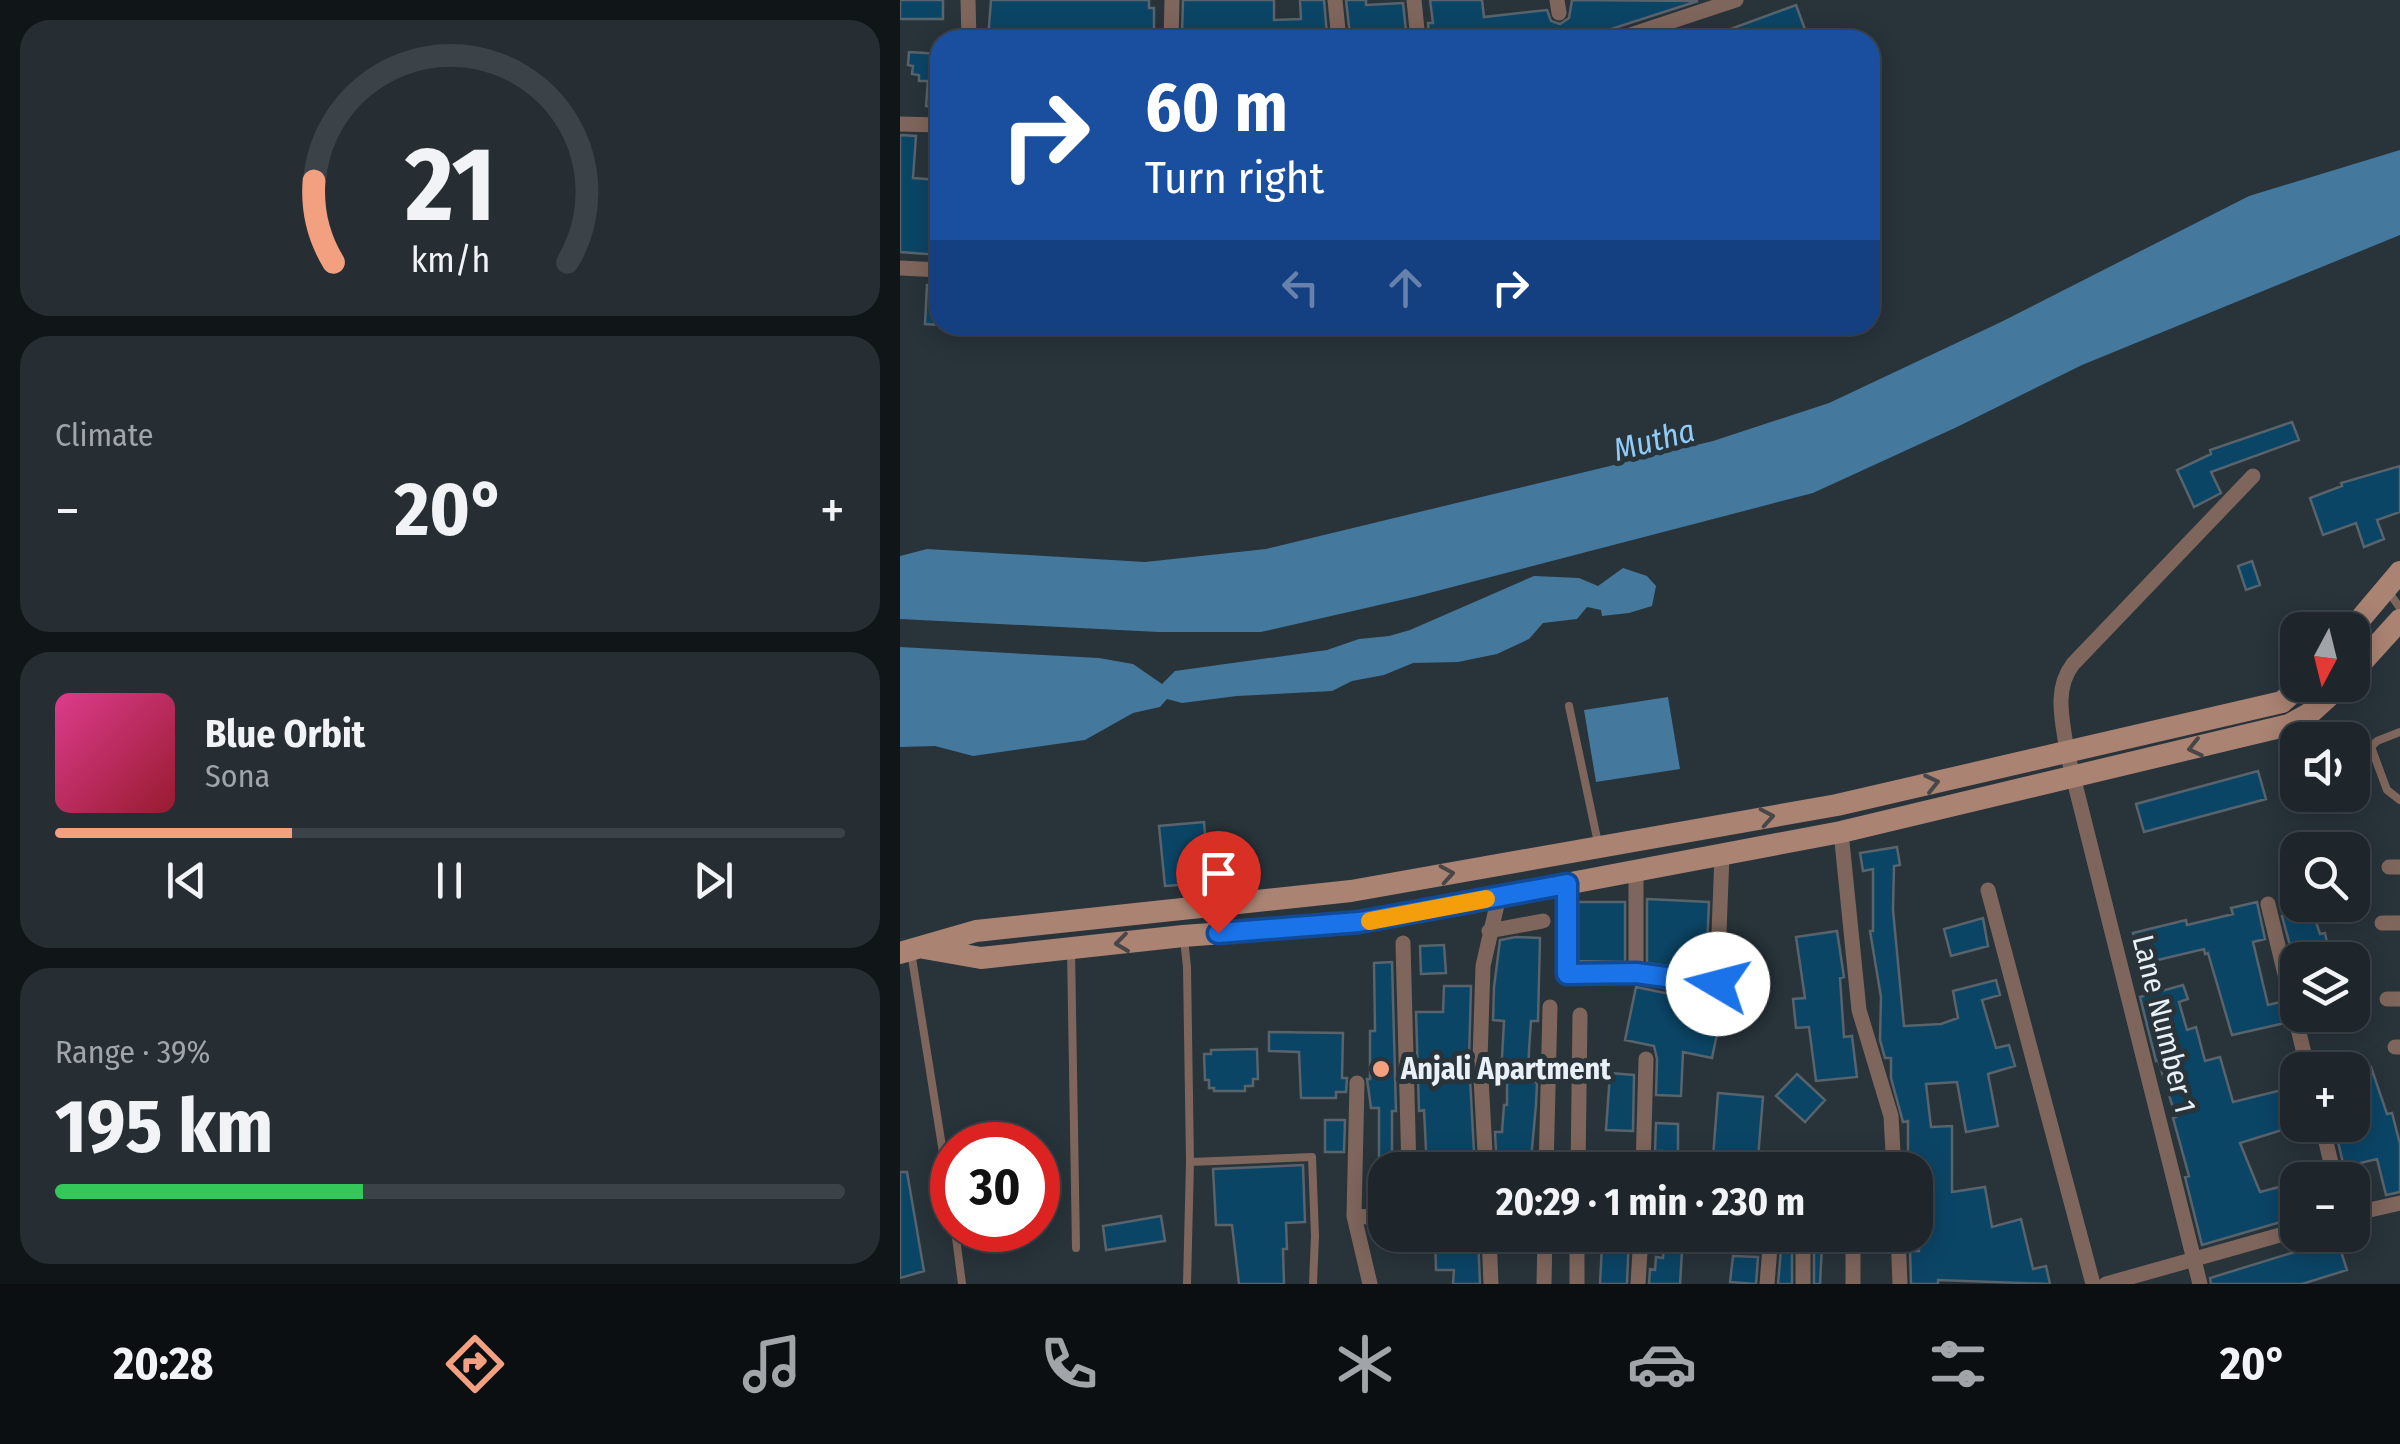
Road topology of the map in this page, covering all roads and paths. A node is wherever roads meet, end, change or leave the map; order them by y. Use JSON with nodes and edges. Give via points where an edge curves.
{"nodes":[{"id":1,"x":968,"y":0,"type":"edge"},
{"id":2,"x":1172,"y":0,"type":"edge"},
{"id":3,"x":1335,"y":0,"type":"edge"},
{"id":4,"x":1414,"y":0,"type":"edge"},
{"id":5,"x":1736,"y":0,"type":"edge"},
{"id":6,"x":969,"y":30,"type":"edge"},
{"id":7,"x":1172,"y":30,"type":"edge"},
{"id":8,"x":1338,"y":30,"type":"edge"},
{"id":9,"x":1417,"y":30,"type":"edge"},
{"id":10,"x":1645,"y":30,"type":"edge"},
{"id":11,"x":900,"y":124,"type":"edge"},
{"id":12,"x":930,"y":125,"type":"edge"},
{"id":13,"x":900,"y":268,"type":"edge"},
{"id":14,"x":930,"y":270,"type":"edge"},
{"id":15,"x":2253,"y":476,"type":"dead end"},
{"id":16,"x":2393,"y":580,"type":"edge"},
{"id":17,"x":2400,"y":608,"type":"edge"},
{"id":18,"x":2366,"y":612,"type":"edge"},
{"id":19,"x":2400,"y":620,"type":"edge"},
{"id":20,"x":2370,"y":654,"type":"edge"},
{"id":21,"x":2282,"y":702,"type":"edge"},
{"id":22,"x":2323,"y":702,"type":"edge"},
{"id":23,"x":1569,"y":706,"type":"dead end"},
{"id":24,"x":2400,"y":732,"type":"edge"},
{"id":25,"x":2067,"y":752,"type":"junction"},
{"id":26,"x":2073,"y":777,"type":"junction"},
{"id":27,"x":2400,"y":800,"type":"edge"},
{"id":28,"x":1841,"y":832,"type":"junction"},
{"id":29,"x":1598,"y":847,"type":"junction"},
{"id":30,"x":1722,"y":856,"type":"junction"},
{"id":31,"x":1636,"y":873,"type":"junction"},
{"id":32,"x":1567,"y":884,"type":"junction"},
{"id":33,"x":1988,"y":890,"type":"dead end"},
{"id":34,"x":1499,"y":896,"type":"junction"},
{"id":35,"x":2268,"y":904,"type":"dead end"},
{"id":36,"x":1543,"y":921,"type":"dead end"},
{"id":37,"x":2382,"y":923,"type":"dead end"},
{"id":38,"x":2400,"y":923,"type":"edge"},
{"id":39,"x":1490,"y":931,"type":"junction"},
{"id":40,"x":1183,"y":936,"type":"junction"},
{"id":41,"x":1403,"y":943,"type":"dead end"},
{"id":42,"x":911,"y":950,"type":"edge"},
{"id":43,"x":1071,"y":950,"type":"junction"},
{"id":44,"x":1636,"y":973,"type":"junction"},
{"id":45,"x":1550,"y":1008,"type":"dead end"},
{"id":46,"x":1580,"y":1015,"type":"dead end"},
{"id":47,"x":2304,"y":1052,"type":"edge"},
{"id":48,"x":1646,"y":1059,"type":"dead end"},
{"id":49,"x":1357,"y":1083,"type":"dead end"},
{"id":50,"x":938,"y":1122,"type":"edge"},
{"id":51,"x":1409,"y":1152,"type":"edge"},
{"id":52,"x":1485,"y":1152,"type":"edge"},
{"id":53,"x":1546,"y":1152,"type":"edge"},
{"id":54,"x":1578,"y":1152,"type":"edge"},
{"id":55,"x":1643,"y":1152,"type":"edge"},
{"id":56,"x":1893,"y":1152,"type":"edge"},
{"id":57,"x":1190,"y":1162,"type":"junction"},
{"id":58,"x":2400,"y":1203,"type":"edge"},
{"id":59,"x":2370,"y":1210,"type":"edge"},
{"id":60,"x":1354,"y":1216,"type":"junction"},
{"id":61,"x":1368,"y":1217,"type":"edge"},
{"id":62,"x":2280,"y":1235,"type":"edge"},
{"id":63,"x":1076,"y":1248,"type":"dead end"},
{"id":64,"x":958,"y":1252,"type":"edge"},
{"id":65,"x":1490,"y":1252,"type":"edge"},
{"id":66,"x":1545,"y":1252,"type":"edge"},
{"id":67,"x":1577,"y":1252,"type":"edge"},
{"id":68,"x":1640,"y":1252,"type":"edge"},
{"id":69,"x":1770,"y":1252,"type":"edge"},
{"id":70,"x":1804,"y":1252,"type":"edge"},
{"id":71,"x":1854,"y":1252,"type":"edge"},
{"id":72,"x":1899,"y":1252,"type":"edge"},
{"id":73,"x":2195,"y":1261,"type":"junction"},
{"id":74,"x":962,"y":1284,"type":"edge"},
{"id":75,"x":1187,"y":1284,"type":"edge"},
{"id":76,"x":1313,"y":1284,"type":"edge"},
{"id":77,"x":1370,"y":1284,"type":"edge"},
{"id":78,"x":1491,"y":1284,"type":"edge"},
{"id":79,"x":1544,"y":1284,"type":"edge"},
{"id":80,"x":1577,"y":1284,"type":"edge"},
{"id":81,"x":1638,"y":1284,"type":"edge"},
{"id":82,"x":1767,"y":1284,"type":"edge"},
{"id":83,"x":1803,"y":1284,"type":"edge"},
{"id":84,"x":1853,"y":1284,"type":"edge"},
{"id":85,"x":1900,"y":1284,"type":"edge"},
{"id":86,"x":2092,"y":1284,"type":"edge"},
{"id":87,"x":2106,"y":1284,"type":"edge"},
{"id":88,"x":2200,"y":1284,"type":"edge"}],
"edges":[{"from":1,"to":6,"type":"street"},
{"from":2,"to":7,"type":"street"},
{"from":3,"to":8,"type":"street"},
{"from":4,"to":9,"type":"street"},
{"from":5,"to":10,"type":"street"},
{"from":11,"to":12,"type":"street"},
{"from":13,"to":14,"type":"street"},
{"from":15,"to":25,"type":"street","name":"Lane Number 1","via":[[2066,673],[2060,704]]},
{"from":16,"to":17,"type":"lane"},
{"from":16,"to":18,"type":"street"},
{"from":19,"to":20,"type":"street"},
{"from":21,"to":25,"type":"street"},
{"from":22,"to":26,"type":"street","one_way":true,"via":[[2289,726]]},
{"from":23,"to":29,"type":"lane"},
{"from":24,"to":27,"type":"lane","via":[[2371,747],[2386,790]]},
{"from":25,"to":26,"type":"street","name":"Lane Number 1"},
{"from":29,"to":25,"type":"street","one_way":true,"via":[[1838,805]]},
{"from":26,"to":28,"type":"street"},
{"from":26,"to":73,"type":"street","name":"Lane Number 1"},
{"from":28,"to":30,"type":"street"},
{"from":28,"to":56,"type":"street","via":[[1859,1010],[1891,1116]]},
{"from":42,"to":29,"type":"street","one_way":true,"via":[[976,932],[1351,891]]},
{"from":30,"to":31,"type":"street"},
{"from":30,"to":44,"type":"street","via":[[1718,984]]},
{"from":31,"to":32,"type":"street"},
{"from":31,"to":44,"type":"street"},
{"from":32,"to":34,"type":"street"},
{"from":32,"to":44,"type":"street","via":[[1567,974]]},
{"from":33,"to":86,"type":"street"},
{"from":34,"to":39,"type":"street"},
{"from":34,"to":40,"type":"street","via":[[1359,922]]},
{"from":35,"to":47,"type":"street"},
{"from":36,"to":39,"type":"street"},
{"from":37,"to":38,"type":"street"},
{"from":39,"to":52,"type":"street","via":[[1480,1060]]},
{"from":40,"to":43,"type":"street","one_way":true},
{"from":40,"to":57,"type":"lane"},
{"from":41,"to":51,"type":"street"},
{"from":42,"to":43,"type":"street","via":[[981,958]]},
{"from":42,"to":50,"type":"lane"},
{"from":43,"to":63,"type":"lane"},
{"from":45,"to":53,"type":"street"},
{"from":46,"to":54,"type":"street"},
{"from":48,"to":55,"type":"street"},
{"from":49,"to":60,"type":"street"},
{"from":57,"to":75,"type":"lane"},
{"from":57,"to":76,"type":"lane","via":[[1312,1158]]},
{"from":58,"to":59,"type":"street"},
{"from":60,"to":61,"type":"street"},
{"from":60,"to":77,"type":"street"},
{"from":62,"to":73,"type":"street"},
{"from":64,"to":74,"type":"lane"},
{"from":65,"to":78,"type":"street"},
{"from":66,"to":79,"type":"street"},
{"from":67,"to":80,"type":"street"},
{"from":68,"to":81,"type":"street"},
{"from":69,"to":82,"type":"street"},
{"from":70,"to":83,"type":"street"},
{"from":71,"to":84,"type":"street"},
{"from":72,"to":85,"type":"street"},
{"from":73,"to":87,"type":"street"},
{"from":73,"to":88,"type":"street","name":"Lane Number 1"}]}
